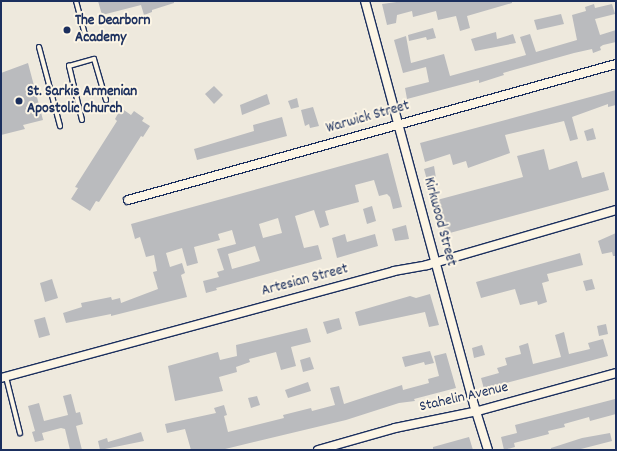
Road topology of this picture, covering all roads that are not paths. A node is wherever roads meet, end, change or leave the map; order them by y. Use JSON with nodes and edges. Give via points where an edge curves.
{"nodes":[{"id":1,"x":76,"y":1,"type":"edge"},
{"id":2,"x":365,"y":1,"type":"edge"},
{"id":3,"x":85,"y":35,"type":"dead end"},
{"id":4,"x":39,"y":47,"type":"dead end"},
{"id":5,"x":616,"y":64,"type":"edge"},
{"id":6,"x":106,"y":100,"type":"dead end"},
{"id":7,"x":82,"y":120,"type":"dead end"},
{"id":8,"x":398,"y":124,"type":"junction"},
{"id":9,"x":60,"y":126,"type":"dead end"},
{"id":10,"x":128,"y":200,"type":"dead end"},
{"id":11,"x":616,"y":210,"type":"edge"},
{"id":12,"x":435,"y":261,"type":"junction"},
{"id":13,"x":616,"y":373,"type":"edge"},
{"id":14,"x":3,"y":378,"type":"edge"},
{"id":15,"x":478,"y":411,"type":"junction"},
{"id":16,"x":20,"y":432,"type":"dead end"},
{"id":17,"x":318,"y":450,"type":"edge"},
{"id":18,"x":488,"y":450,"type":"edge"}],
"edges":[{"from":1,"to":3,"type":"lane"},
{"from":2,"to":8,"type":"street","name":"Kirkwood Street"},
{"from":4,"to":9,"type":"lane"},
{"from":5,"to":8,"type":"street","name":"Warwick Street"},
{"from":6,"to":7,"type":"lane","via":[[94,59],[69,66]]},
{"from":8,"to":10,"type":"street","name":"Warwick Street"},
{"from":8,"to":12,"type":"street","name":"Kirkwood Street"},
{"from":11,"to":12,"type":"street","name":"Artesian Street"},
{"from":12,"to":14,"type":"street","name":"Artesian Street"},
{"from":12,"to":15,"type":"street","name":"Kirkwood Street","via":[[474,405]]},
{"from":13,"to":15,"type":"street","name":"Stahelin Avenue"},
{"from":14,"to":16,"type":"lane"},
{"from":15,"to":17,"type":"street","name":"Stahelin Avenue","via":[[395,428]]},
{"from":15,"to":18,"type":"street","name":"Kirkwood Street"}]}
